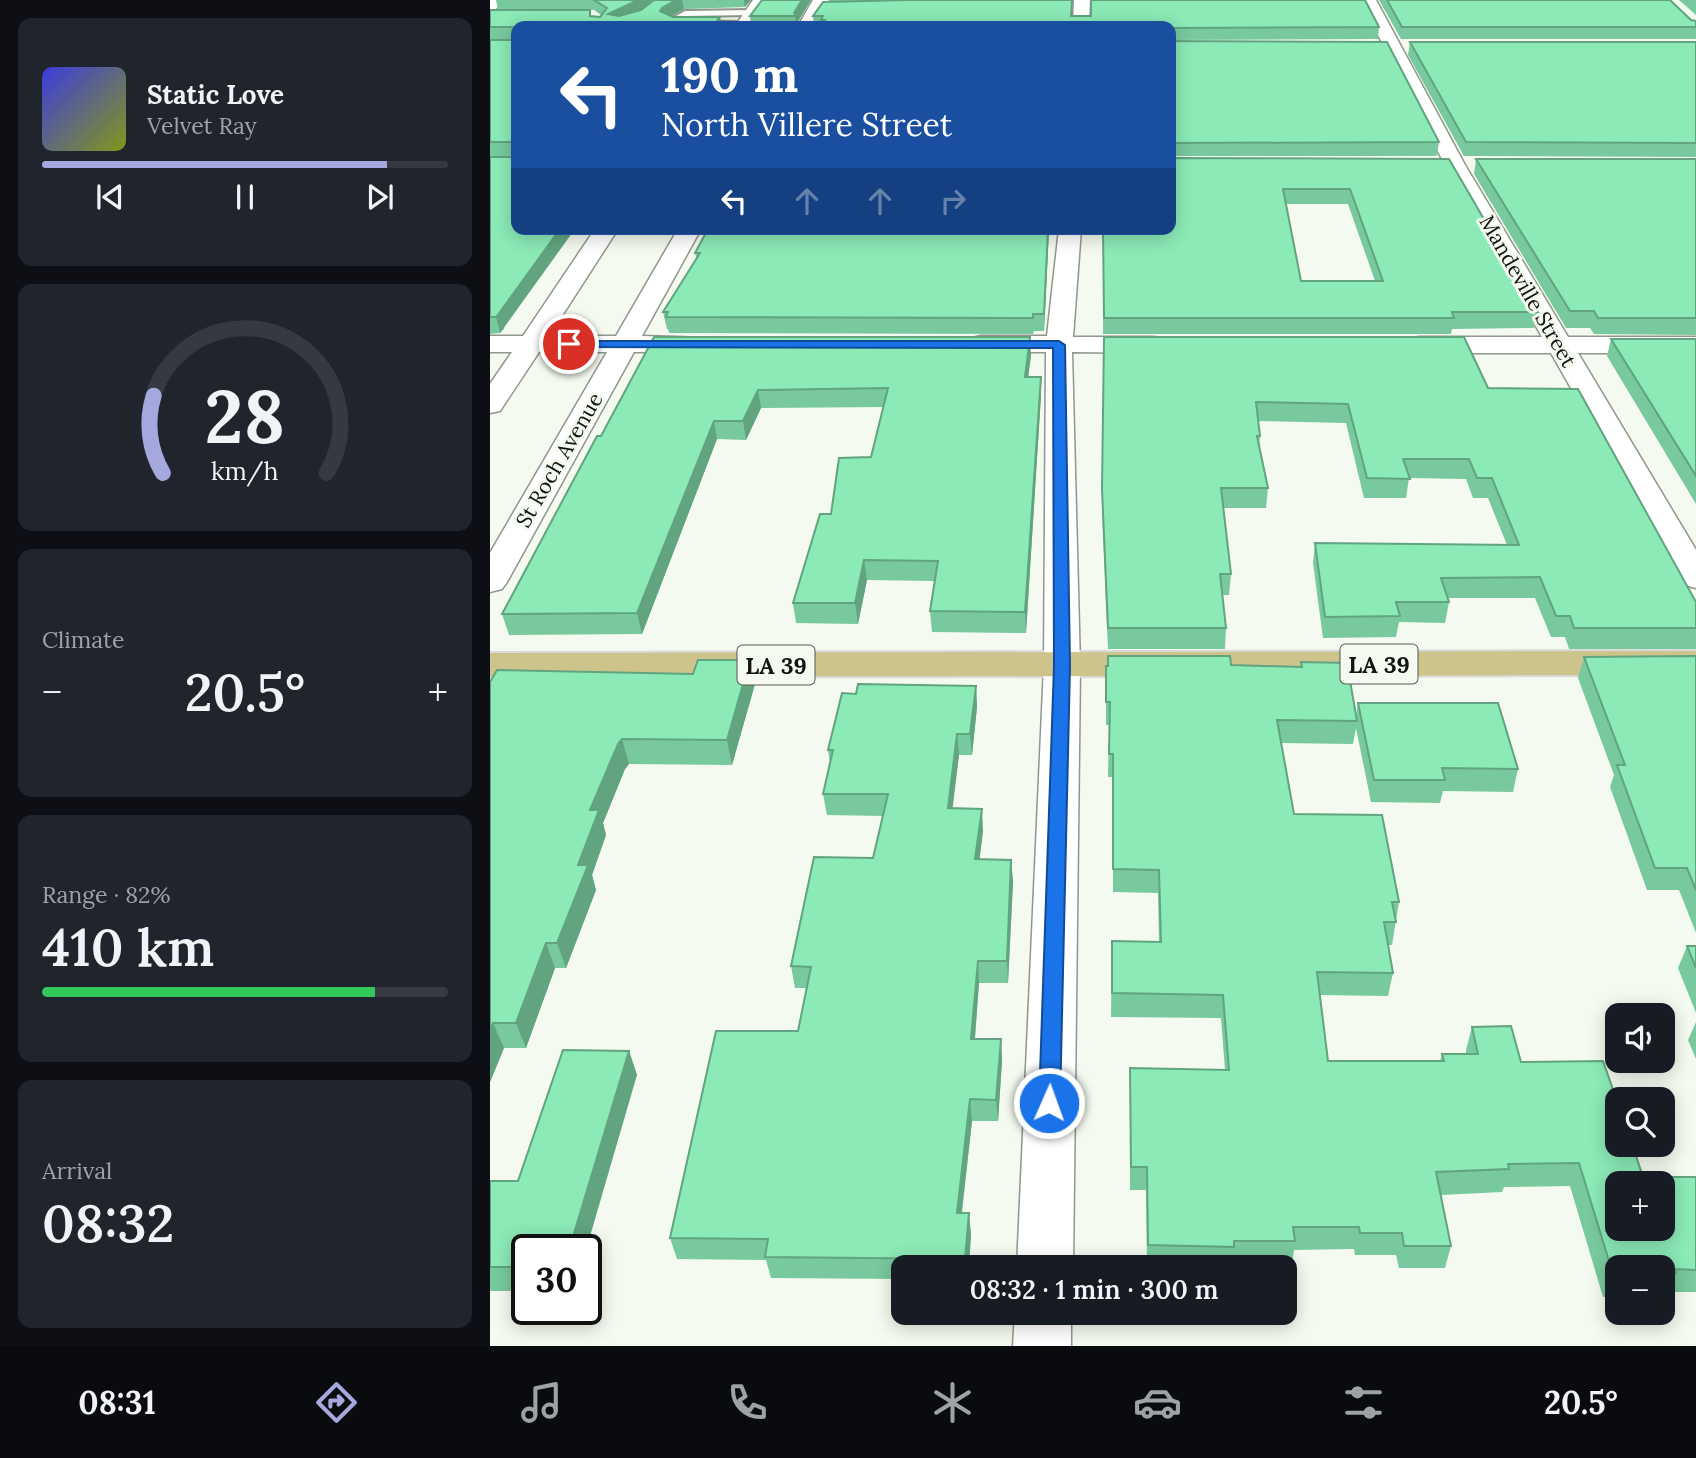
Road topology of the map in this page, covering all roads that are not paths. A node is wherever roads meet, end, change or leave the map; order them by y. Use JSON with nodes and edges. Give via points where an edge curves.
{"nodes":[{"id":1,"x":497,"y":0,"type":"edge"},
{"id":2,"x":705,"y":0,"type":"edge"},
{"id":3,"x":1082,"y":0,"type":"edge"},
{"id":4,"x":1368,"y":0,"type":"edge"},
{"id":5,"x":490,"y":6,"type":"edge"},
{"id":6,"x":822,"y":6,"type":"edge"},
{"id":7,"x":695,"y":13,"type":"junction"},
{"id":8,"x":749,"y":16,"type":"edge"},
{"id":9,"x":670,"y":21,"type":"edge"},
{"id":10,"x":703,"y":21,"type":"edge"},
{"id":11,"x":810,"y":21,"type":"edge"},
{"id":12,"x":1081,"y":21,"type":"edge"},
{"id":13,"x":1428,"y":165,"type":"edge"},
{"id":14,"x":1455,"y":165,"type":"junction"},
{"id":15,"x":1482,"y":165,"type":"edge"},
{"id":16,"x":603,"y":235,"type":"edge"},
{"id":17,"x":687,"y":235,"type":"edge"},
{"id":18,"x":1069,"y":235,"type":"edge"},
{"id":19,"x":490,"y":344,"type":"edge"},
{"id":20,"x":531,"y":344,"type":"junction"},
{"id":21,"x":625,"y":344,"type":"junction"},
{"id":22,"x":723,"y":344,"type":"edge"},
{"id":23,"x":961,"y":344,"type":"edge"},
{"id":24,"x":1059,"y":345,"type":"junction"},
{"id":25,"x":1184,"y":345,"type":"edge"},
{"id":26,"x":1392,"y":345,"type":"edge"},
{"id":27,"x":1559,"y":345,"type":"junction"},
{"id":28,"x":1696,"y":345,"type":"edge"},
{"id":29,"x":490,"y":405,"type":"edge"},
{"id":30,"x":1696,"y":578,"type":"edge"},
{"id":31,"x":490,"y":582,"type":"edge"},
{"id":32,"x":1696,"y":663,"type":"edge"},
{"id":33,"x":490,"y":665,"type":"edge"},
{"id":34,"x":1062,"y":666,"type":"junction"},
{"id":35,"x":1045,"y":1255,"type":"edge"},
{"id":36,"x":1043,"y":1325,"type":"edge"},
{"id":37,"x":1042,"y":1346,"type":"edge"}],
"edges":[{"from":1,"to":5,"type":"street"},
{"from":2,"to":7,"type":"lane"},
{"from":3,"to":12,"type":"street"},
{"from":4,"to":14,"type":"street","name":"Mandeville Street"},
{"from":6,"to":11,"type":"street"},
{"from":7,"to":8,"type":"lane"},
{"from":7,"to":9,"type":"lane"},
{"from":8,"to":10,"type":"lane"},
{"from":13,"to":14,"type":"street"},
{"from":14,"to":15,"type":"street"},
{"from":14,"to":27,"type":"street","name":"Mandeville Street"},
{"from":16,"to":20,"type":"street"},
{"from":17,"to":21,"type":"street","name":"St Roch Avenue"},
{"from":18,"to":24,"type":"street"},
{"from":19,"to":20,"type":"street"},
{"from":20,"to":21,"type":"street"},
{"from":20,"to":29,"type":"street"},
{"from":21,"to":22,"type":"street"},
{"from":21,"to":31,"type":"street","name":"St Roch Avenue"},
{"from":23,"to":24,"type":"street"},
{"from":24,"to":25,"type":"street"},
{"from":24,"to":34,"type":"street"},
{"from":26,"to":27,"type":"street"},
{"from":27,"to":28,"type":"street"},
{"from":27,"to":30,"type":"street","name":"Mandeville Street"},
{"from":32,"to":34,"type":"main road","number":"LA 39"},
{"from":33,"to":34,"type":"main road","number":"LA 39"},
{"from":34,"to":35,"type":"street"},
{"from":36,"to":37,"type":"street"}]}
